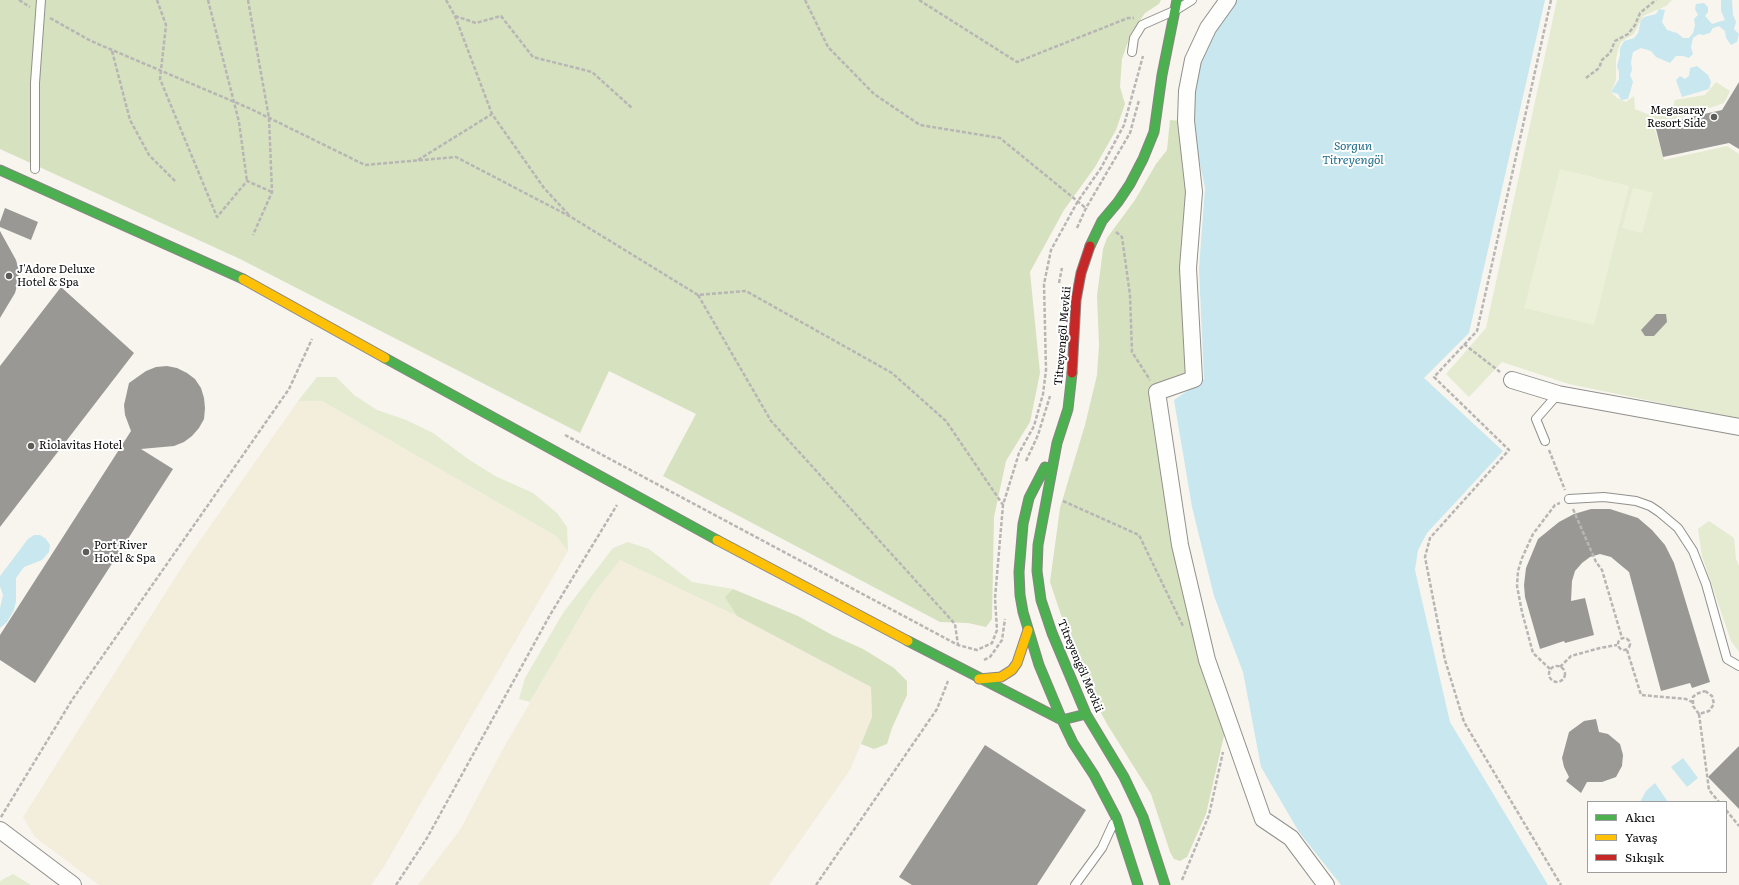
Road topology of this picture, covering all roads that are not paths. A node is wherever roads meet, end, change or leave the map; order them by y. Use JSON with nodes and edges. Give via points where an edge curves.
{"nodes":[{"id":1,"x":41,"y":0,"type":"edge"},
{"id":2,"x":1177,"y":0,"type":"edge"},
{"id":3,"x":1192,"y":0,"type":"edge"},
{"id":4,"x":1228,"y":0,"type":"edge"},
{"id":5,"x":1176,"y":10,"type":"junction"},
{"id":6,"x":1132,"y":52,"type":"dead end"},
{"id":7,"x":35,"y":169,"type":"dead end"},
{"id":8,"x":0,"y":170,"type":"edge"},
{"id":9,"x":1512,"y":380,"type":"road end"},
{"id":10,"x":1558,"y":394,"type":"junction"},
{"id":11,"x":1739,"y":427,"type":"edge"},
{"id":12,"x":1545,"y":441,"type":"road end"},
{"id":13,"x":1057,"y":443,"type":"junction"},
{"id":14,"x":1569,"y":499,"type":"road end"},
{"id":15,"x":1028,"y":630,"type":"junction"},
{"id":16,"x":1739,"y":666,"type":"edge"},
{"id":17,"x":979,"y":679,"type":"junction"},
{"id":18,"x":1086,"y":714,"type":"junction"},
{"id":19,"x":1062,"y":720,"type":"junction"},
{"id":20,"x":1116,"y":817,"type":"junction"},
{"id":21,"x":0,"y":830,"type":"edge"},
{"id":22,"x":73,"y":885,"type":"edge"},
{"id":23,"x":1074,"y":885,"type":"edge"},
{"id":24,"x":1138,"y":885,"type":"edge"},
{"id":25,"x":1165,"y":885,"type":"edge"},
{"id":26,"x":1326,"y":885,"type":"edge"}],
"edges":[{"from":1,"to":7,"type":"lane","via":[[35,83]]},
{"from":2,"to":5,"type":"street","name":"Titreyengöl Mevkii"},
{"from":3,"to":5,"type":"lane"},
{"from":4,"to":26,"type":"street","via":[[1208,28],[1193,60],[1187,91],[1186,121],[1194,192],[1188,268],[1194,379],[1157,392],[1180,545],[1207,660],[1263,819],[1291,838]]},
{"from":5,"to":6,"type":"lane","via":[[1142,25],[1134,38]]},
{"from":5,"to":13,"type":"street","name":"Titreyengöl Mevkii","via":[[1162,75],[1154,132],[1130,184],[1102,221],[1089,247],[1081,273],[1076,300],[1068,409]]},
{"from":8,"to":17,"type":"street","via":[[233,273],[626,491]]},
{"from":9,"to":10,"type":"street"},
{"from":10,"to":11,"type":"street"},
{"from":10,"to":12,"type":"lane","via":[[1536,419]]},
{"from":13,"to":15,"type":"street","name":"Titreyengöl Mevkii","via":[[1029,498],[1023,524],[1019,564],[1020,596]]},
{"from":13,"to":18,"type":"street","name":"Titreyengöl Mevkii","via":[[1038,545],[1037,572],[1041,600],[1052,633]]},
{"from":14,"to":16,"type":"lane","via":[[1604,497],[1636,502],[1650,506],[1678,528],[1693,551],[1706,584],[1727,659]]},
{"from":15,"to":17,"type":"street","via":[[1017,663],[1012,670],[1001,678]]},
{"from":15,"to":19,"type":"street","name":"Titreyengöl Mevkii","via":[[1039,665]]},
{"from":17,"to":19,"type":"street"},
{"from":18,"to":19,"type":"street"},
{"from":18,"to":25,"type":"street","name":"Titreyengöl Mevkii","via":[[1143,817]]},
{"from":19,"to":20,"type":"street","name":"Titreyengöl Mevkii"},
{"from":20,"to":23,"type":"lane","via":[[1102,848]]},
{"from":20,"to":24,"type":"street","name":"Titreyengöl Mevkii"},
{"from":21,"to":22,"type":"street"}]}
